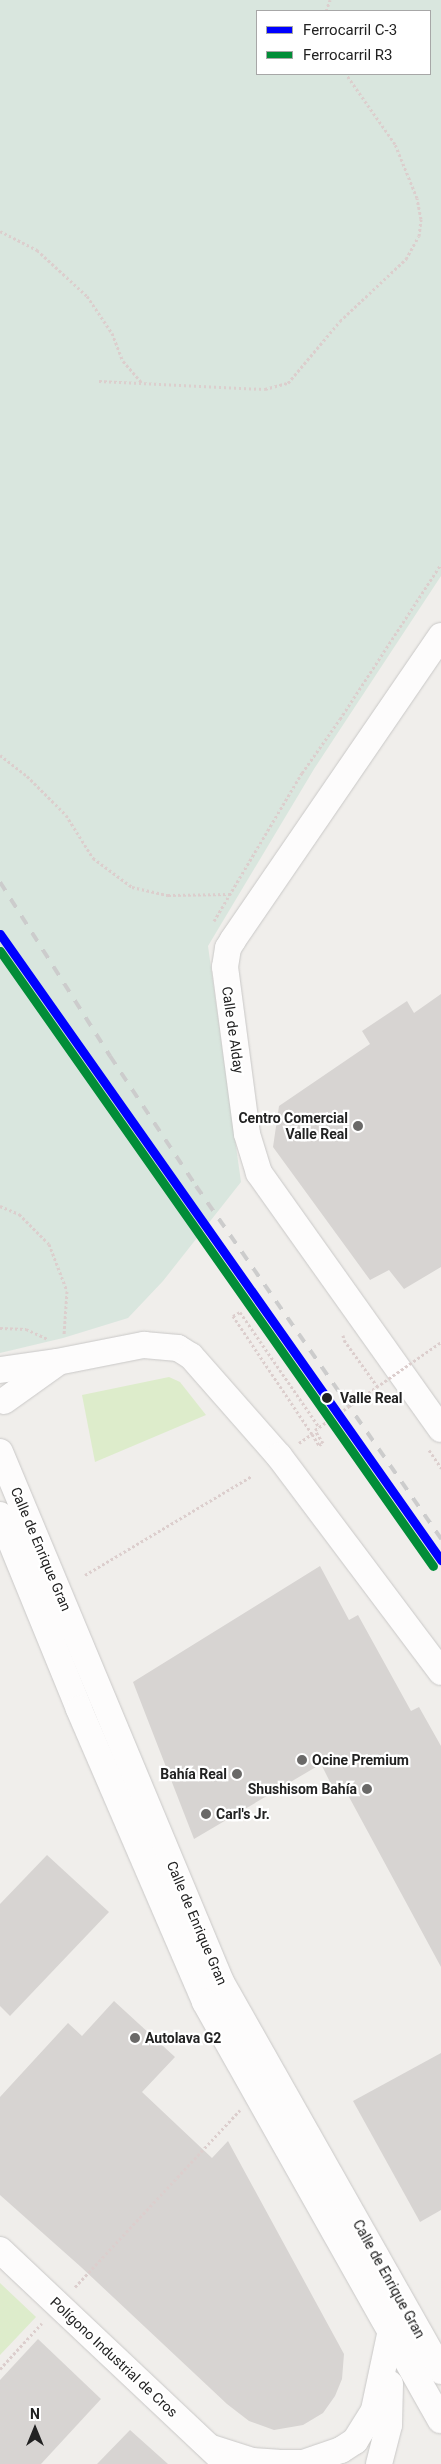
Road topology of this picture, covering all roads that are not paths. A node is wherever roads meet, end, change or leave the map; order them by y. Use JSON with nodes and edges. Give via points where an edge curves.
{"nodes":[{"id":1,"x":441,"y":636,"type":"edge"},
{"id":2,"x":57,"y":1347,"type":"junction"},
{"id":3,"x":0,"y":1370,"type":"edge"},
{"id":4,"x":1,"y":1404,"type":"edge"},
{"id":5,"x":433,"y":1437,"type":"edge"},
{"id":6,"x":0,"y":1452,"type":"edge"},
{"id":7,"x":0,"y":1515,"type":"edge"},
{"id":8,"x":441,"y":1672,"type":"edge"},
{"id":9,"x":0,"y":2250,"type":"edge"},
{"id":10,"x":391,"y":2330,"type":"junction"},
{"id":11,"x":432,"y":2344,"type":"edge"},
{"id":12,"x":441,"y":2371,"type":"edge"},
{"id":13,"x":441,"y":2420,"type":"edge"},
{"id":14,"x":219,"y":2456,"type":"edge"},
{"id":15,"x":379,"y":2464,"type":"edge"}],
"edges":[{"from":1,"to":5,"type":"street","name":"Calle de Alday","via":[[232,940],[225,967],[247,1134],[259,1173]]},
{"from":2,"to":3,"type":"street"},
{"from":2,"to":4,"type":"street"},
{"from":2,"to":8,"type":"street","via":[[144,1345],[178,1348],[191,1356],[279,1456]]},
{"from":6,"to":11,"type":"street","name":"Calle de Enrique Gran","via":[[221,1982]]},
{"from":7,"to":10,"type":"street","name":"Calle de Enrique Gran","via":[[205,2002]]},
{"from":9,"to":14,"type":"street","name":"Polígono Industrial de Cros"},
{"from":10,"to":13,"type":"street","name":"Calle de Enrique Gran"},
{"from":10,"to":14,"type":"street","via":[[374,2410],[362,2432],[348,2446],[304,2464]]},
{"from":10,"to":15,"type":"street","via":[[389,2425]]},
{"from":11,"to":12,"type":"street","name":"Calle de Enrique Gran"}]}
